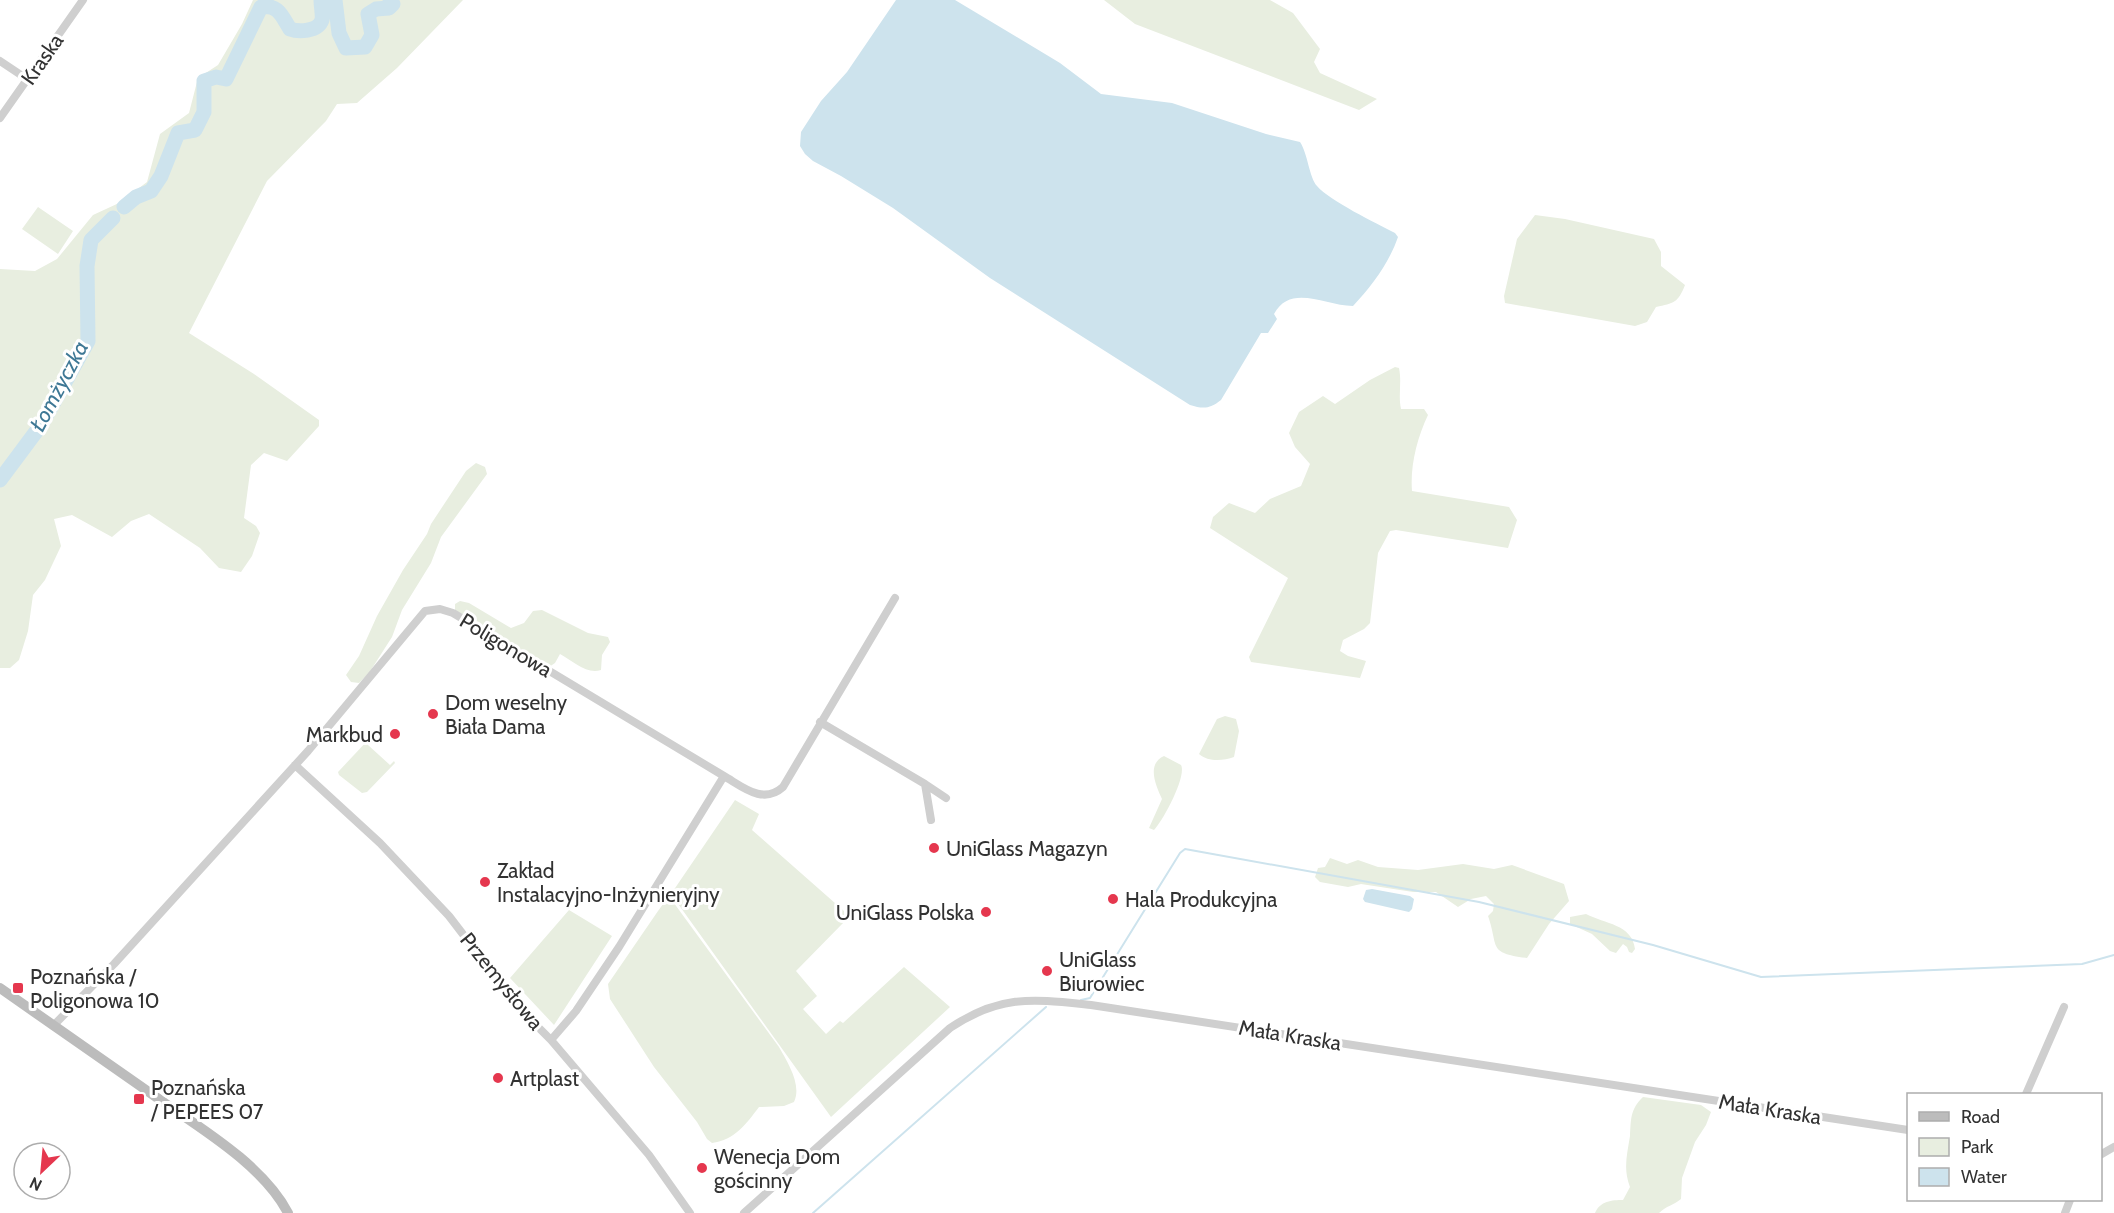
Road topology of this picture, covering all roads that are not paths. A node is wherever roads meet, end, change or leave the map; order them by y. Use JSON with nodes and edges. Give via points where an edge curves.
{"nodes":[{"id":1,"x":83,"y":0,"type":"edge"},
{"id":2,"x":0,"y":61,"type":"edge"},
{"id":3,"x":27,"y":79,"type":"junction"},
{"id":4,"x":0,"y":118,"type":"edge"},
{"id":5,"x":895,"y":598,"type":"dead end"},
{"id":6,"x":820,"y":722,"type":"junction"},
{"id":7,"x":295,"y":765,"type":"junction"},
{"id":8,"x":724,"y":776,"type":"junction"},
{"id":9,"x":925,"y":784,"type":"junction"},
{"id":10,"x":946,"y":798,"type":"dead end"},
{"id":11,"x":931,"y":820,"type":"dead end"},
{"id":12,"x":0,"y":988,"type":"edge"},
{"id":13,"x":2064,"y":1006,"type":"dead end"},
{"id":14,"x":53,"y":1026,"type":"junction"},
{"id":15,"x":551,"y":1040,"type":"junction"},
{"id":16,"x":2027,"y":1093,"type":"edge"},
{"id":17,"x":1907,"y":1130,"type":"edge"},
{"id":18,"x":2114,"y":1147,"type":"edge"},
{"id":19,"x":2102,"y":1155,"type":"edge"},
{"id":20,"x":2114,"y":1158,"type":"edge"},
{"id":21,"x":288,"y":1213,"type":"edge"},
{"id":22,"x":690,"y":1213,"type":"edge"},
{"id":23,"x":744,"y":1213,"type":"edge"}],
"edges":[{"from":1,"to":3,"type":"street","name":"Kraska"},
{"from":2,"to":3,"type":"street"},
{"from":3,"to":4,"type":"street","name":"Kraska"},
{"from":5,"to":6,"type":"street","name":"Poligonowa"},
{"from":6,"to":8,"type":"street","name":"Poligonowa","via":[[777,792],[761,795]]},
{"from":6,"to":9,"type":"street"},
{"from":7,"to":8,"type":"street","name":"Poligonowa","via":[[425,611],[440,609],[481,629]]},
{"from":7,"to":14,"type":"street","name":"Poligonowa"},
{"from":7,"to":15,"type":"street","name":"Przemysłowa","via":[[398,860],[448,916],[521,1010]]},
{"from":8,"to":15,"type":"street","via":[[619,947],[576,1011]]},
{"from":9,"to":10,"type":"street"},
{"from":9,"to":11,"type":"street"},
{"from":12,"to":14,"type":"main road"},
{"from":13,"to":16,"type":"street"},
{"from":14,"to":21,"type":"main road","via":[[242,1160],[275,1192]]},
{"from":15,"to":22,"type":"street","name":"Przemysłowa","via":[[660,1169]]},
{"from":17,"to":23,"type":"street","name":"Mała Kraska","via":[[1090,1005],[1035,1000],[1007,1002],[967,1016],[950,1028]]},
{"from":18,"to":19,"type":"street"},
{"from":19,"to":20,"type":"street"}]}
